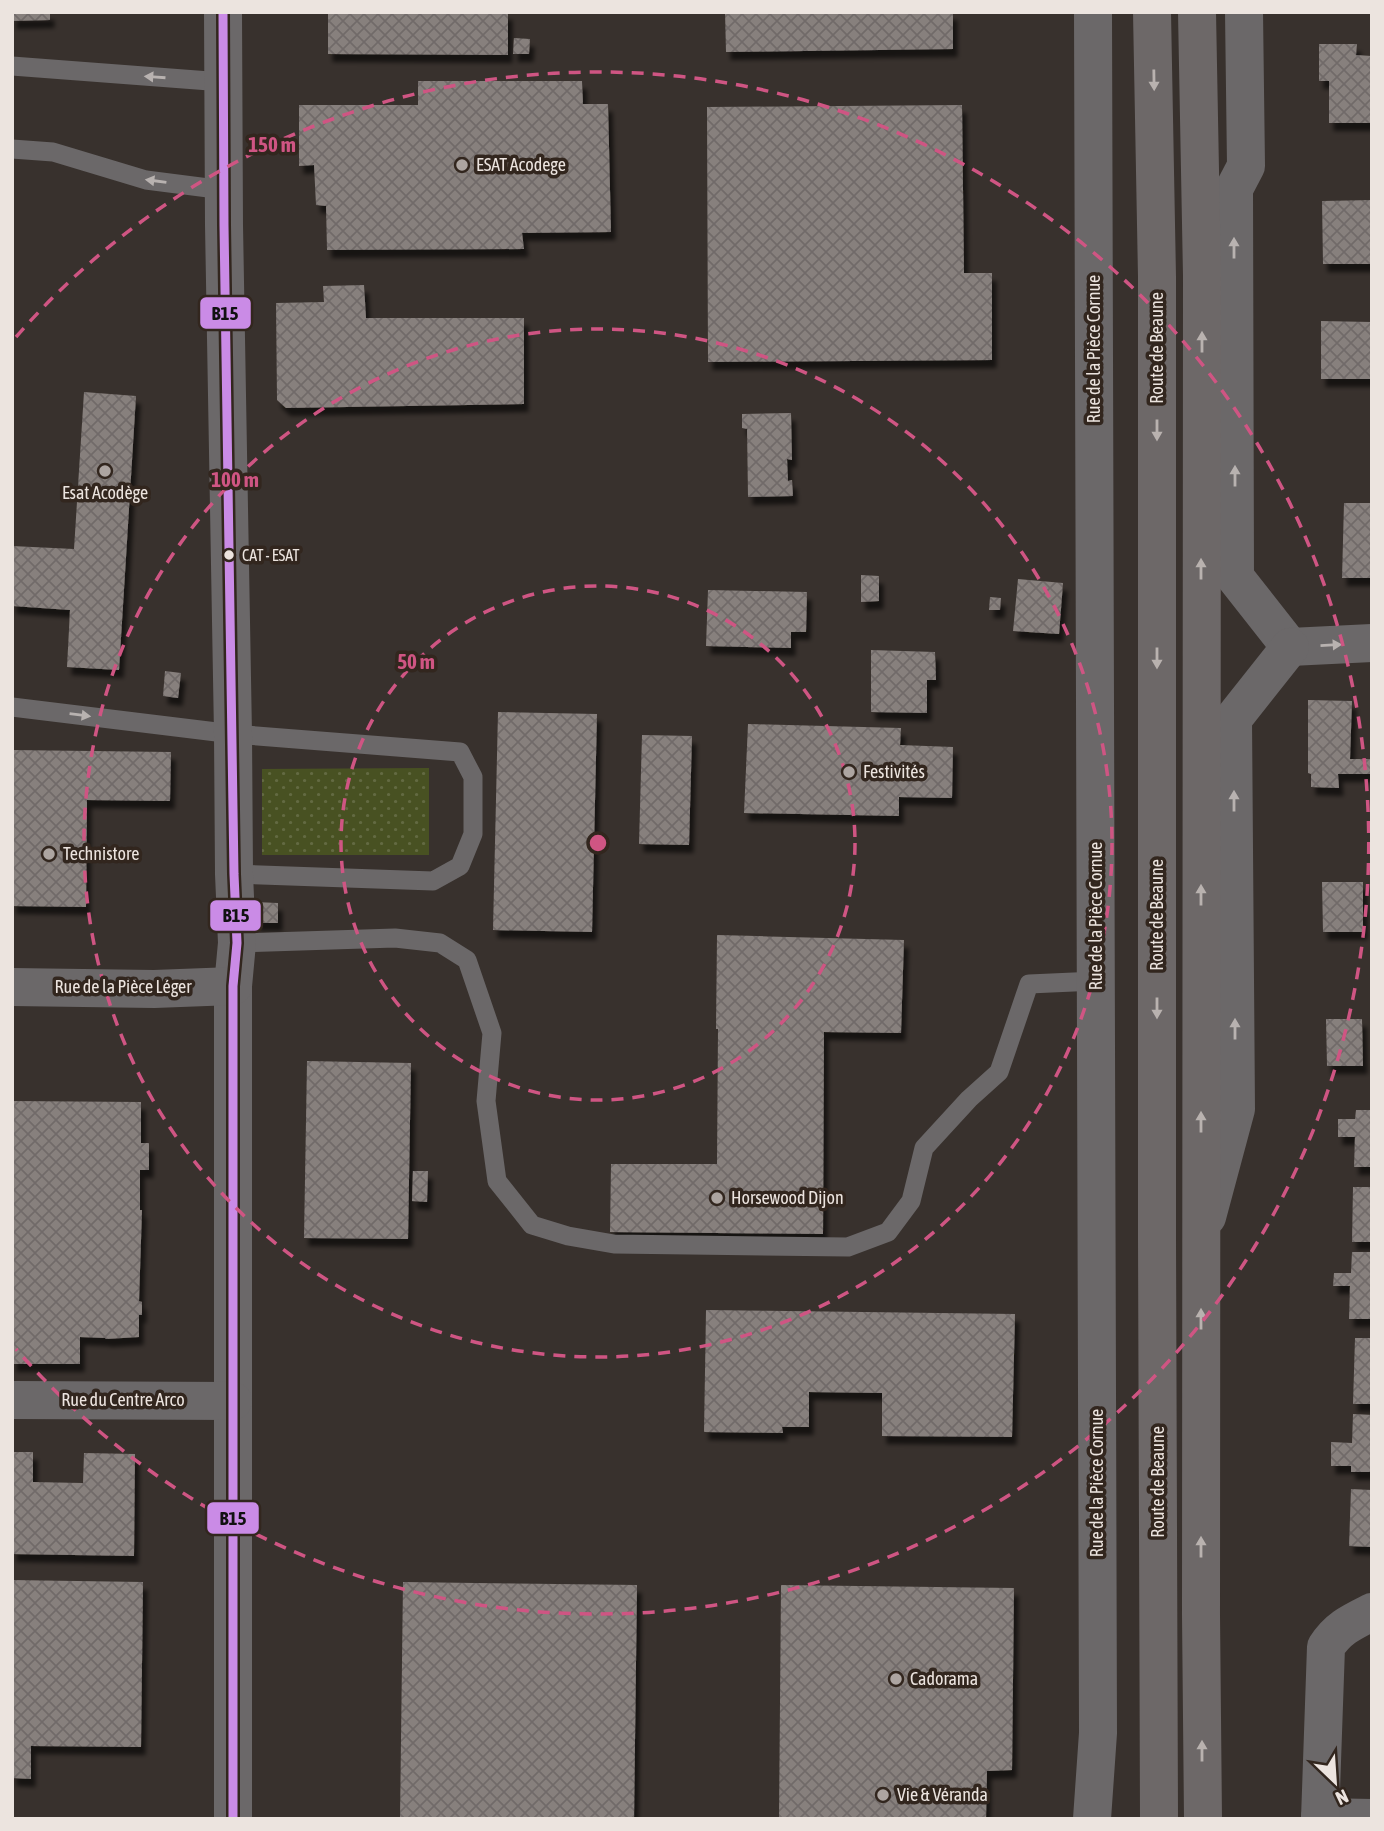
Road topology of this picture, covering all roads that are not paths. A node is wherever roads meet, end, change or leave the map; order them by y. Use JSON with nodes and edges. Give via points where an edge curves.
{"nodes":[{"id":1,"x":223,"y":12,"type":"edge"},
{"id":2,"x":1093,"y":12,"type":"edge"},
{"id":3,"x":1152,"y":12,"type":"edge"},
{"id":4,"x":1197,"y":12,"type":"edge"},
{"id":5,"x":1244,"y":12,"type":"edge"},
{"id":6,"x":12,"y":66,"type":"edge"},
{"id":7,"x":223,"y":82,"type":"junction"},
{"id":8,"x":12,"y":149,"type":"edge"},
{"id":9,"x":224,"y":190,"type":"junction"},
{"id":10,"x":1372,"y":643,"type":"edge"},
{"id":11,"x":1290,"y":647,"type":"junction"},
{"id":12,"x":12,"y":707,"type":"edge"},
{"id":13,"x":233,"y":734,"type":"junction"},
{"id":14,"x":233,"y":874,"type":"junction"},
{"id":15,"x":237,"y":943,"type":"junction"},
{"id":16,"x":1096,"y":981,"type":"junction"},
{"id":17,"x":233,"y":986,"type":"junction"},
{"id":18,"x":12,"y":987,"type":"edge"},
{"id":19,"x":1201,"y":1239,"type":"junction"},
{"id":20,"x":12,"y":1399,"type":"edge"},
{"id":21,"x":233,"y":1401,"type":"junction"},
{"id":22,"x":1372,"y":1612,"type":"edge"},
{"id":23,"x":1320,"y":1818,"type":"edge"},
{"id":24,"x":1372,"y":1818,"type":"edge"},
{"id":25,"x":233,"y":1819,"type":"edge"},
{"id":26,"x":1092,"y":1819,"type":"edge"},
{"id":27,"x":1159,"y":1819,"type":"edge"},
{"id":28,"x":1203,"y":1819,"type":"edge"}],
"edges":[{"from":1,"to":7,"type":"street"},
{"from":2,"to":16,"type":"street","name":"Rue de la Pièce Cornue"},
{"from":3,"to":27,"type":"main road","name":"Route de Beaune","one_way":true,"via":[[1157,277]]},
{"from":19,"to":4,"type":"main road","one_way":true,"via":[[1202,276]]},
{"from":11,"to":5,"type":"street","one_way":true,"via":[[1235,577],[1234,189],[1246,166]]},
{"from":7,"to":6,"type":"lane","one_way":true},
{"from":7,"to":9,"type":"street"},
{"from":9,"to":8,"type":"lane","one_way":true,"via":[[146,180],[53,152]]},
{"from":9,"to":13,"type":"street"},
{"from":11,"to":10,"type":"street","one_way":true},
{"from":19,"to":11,"type":"street","one_way":true,"via":[[1236,1109],[1233,719]]},
{"from":12,"to":13,"type":"lane","one_way":true},
{"from":13,"to":14,"type":"street"},
{"from":13,"to":14,"type":"lane","via":[[460,752],[473,777],[473,834],[460,866],[433,881]]},
{"from":14,"to":15,"type":"street"},
{"from":15,"to":16,"type":"lane","via":[[395,938],[440,943],[467,960],[492,1033],[486,1101],[497,1181],[531,1225],[614,1244],[848,1247],[888,1232],[911,1201],[924,1148],[999,1072],[1029,984]]},
{"from":15,"to":17,"type":"street"},
{"from":16,"to":26,"type":"street","name":"Rue de la Pièce Cornue","via":[[1098,1732]]},
{"from":17,"to":18,"type":"street","name":"Rue de la Pièce Léger"},
{"from":17,"to":21,"type":"street"},
{"from":28,"to":19,"type":"main road","one_way":true},
{"from":20,"to":21,"type":"street","name":"Rue du Centre Arco"},
{"from":21,"to":25,"type":"street"},
{"from":22,"to":23,"type":"street","via":[[1334,1634],[1326,1647]]},
{"from":23,"to":24,"type":"street"}]}
